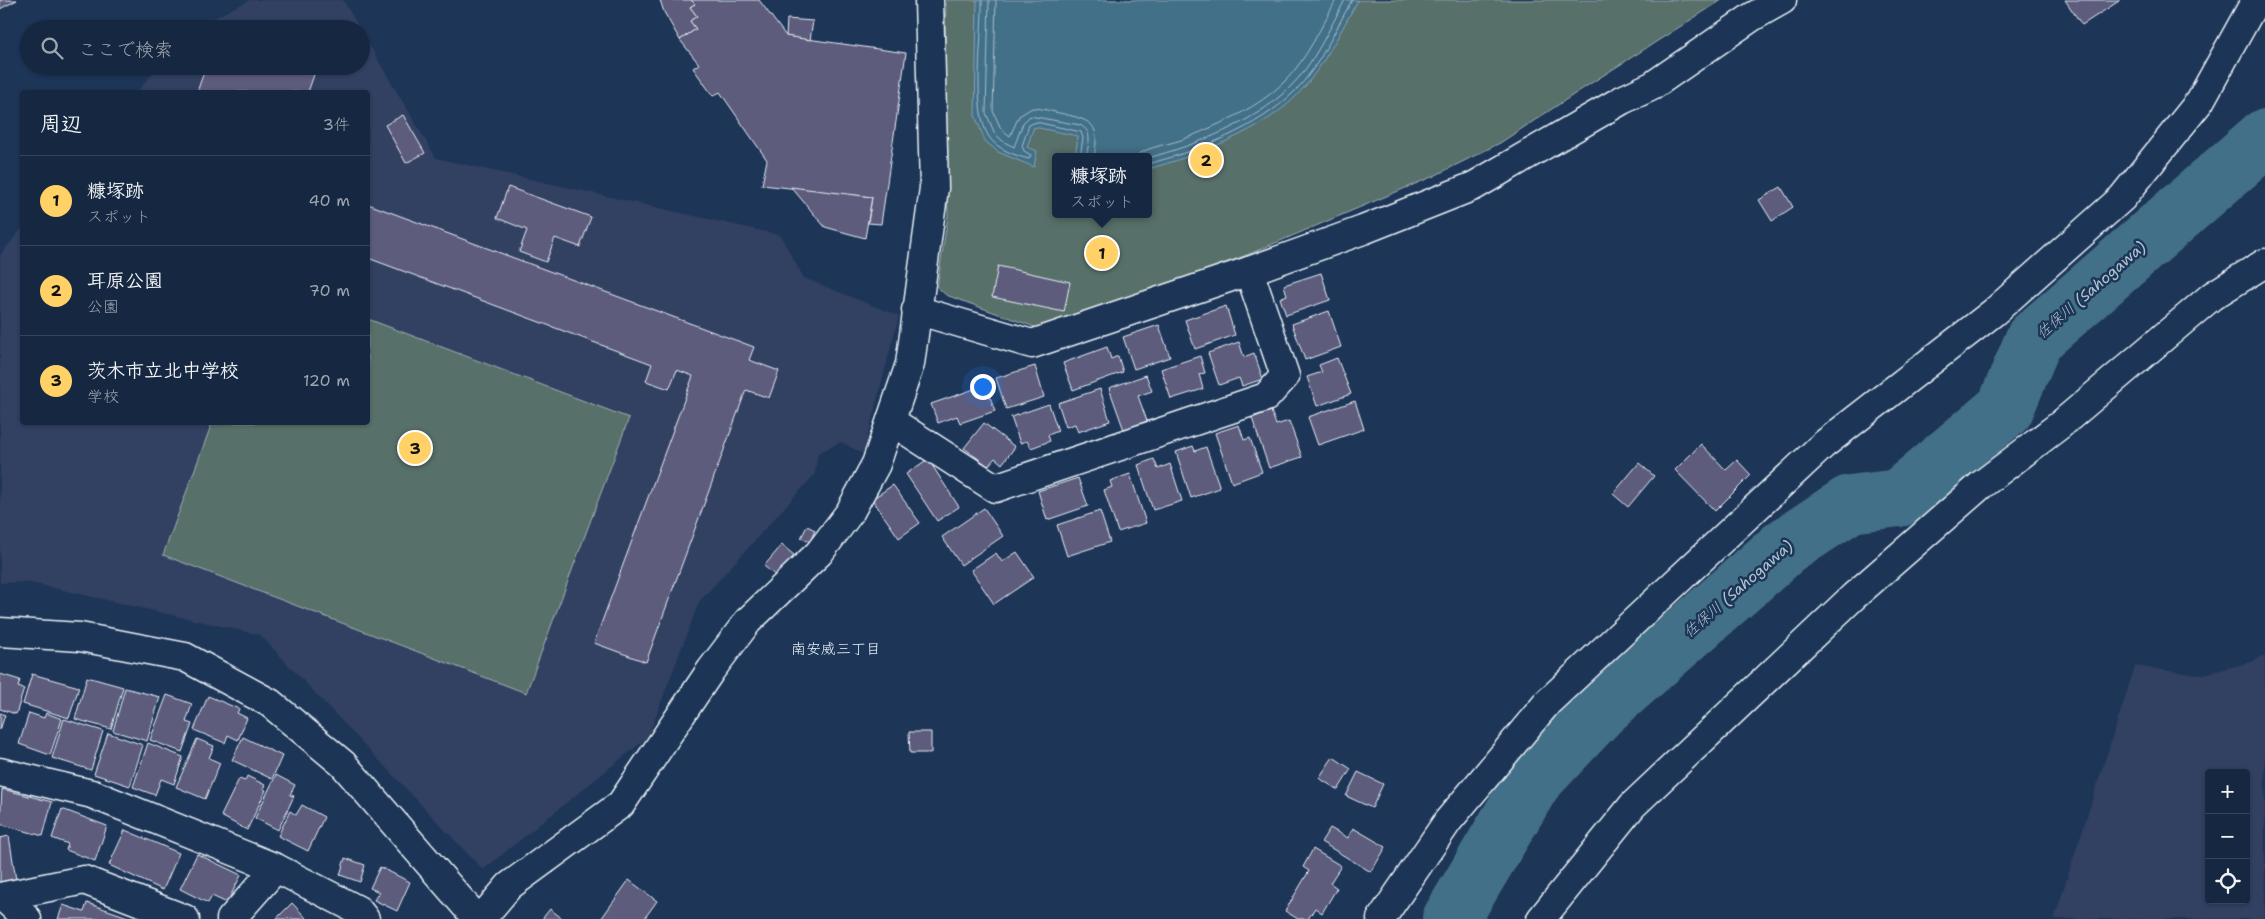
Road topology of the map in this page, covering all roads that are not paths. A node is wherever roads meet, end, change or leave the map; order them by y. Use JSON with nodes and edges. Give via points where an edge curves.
{"nodes":[{"id":1,"x":929,"y":0,"type":"edge"},
{"id":2,"x":1782,"y":0,"type":"edge"},
{"id":3,"x":2256,"y":0,"type":"edge"},
{"id":4,"x":2265,"y":264,"type":"edge"},
{"id":5,"x":1249,"y":271,"type":"junction"},
{"id":6,"x":916,"y":310,"type":"junction"},
{"id":7,"x":891,"y":420,"type":"junction"},
{"id":8,"x":0,"y":632,"type":"edge"},
{"id":9,"x":0,"y":772,"type":"edge"},
{"id":10,"x":276,"y":868,"type":"junction"},
{"id":11,"x":2,"y":897,"type":"edge"},
{"id":12,"x":28,"y":919,"type":"edge"},
{"id":13,"x":185,"y":919,"type":"edge"},
{"id":14,"x":231,"y":919,"type":"edge"},
{"id":15,"x":366,"y":919,"type":"edge"},
{"id":16,"x":476,"y":919,"type":"edge"},
{"id":17,"x":481,"y":919,"type":"edge"},
{"id":18,"x":1381,"y":919,"type":"edge"},
{"id":19,"x":1541,"y":919,"type":"edge"}],
"edges":[{"from":1,"to":6,"type":"street","via":[[934,188]]},
{"from":2,"to":5,"type":"street","via":[[1652,86],[1474,186]]},
{"from":3,"to":18,"type":"street","via":[[2200,101],[2122,198],[1994,312],[1823,445],[1548,702],[1448,821]]},
{"from":4,"to":19,"type":"street","via":[[2212,296],[2060,424],[1981,485],[1854,596],[1634,805]]},
{"from":5,"to":6,"type":"street","via":[[1032,344]]},
{"from":5,"to":7,"type":"street","via":[[1285,376],[1266,397],[995,488]]},
{"from":6,"to":7,"type":"street","via":[[910,364]]},
{"from":7,"to":17,"type":"street","via":[[876,464],[850,512],[819,553],[748,621],[620,804],[509,886]]},
{"from":8,"to":16,"type":"street","via":[[80,637],[185,657],[270,703],[343,764]]},
{"from":9,"to":10,"type":"street","via":[[92,794]]},
{"from":10,"to":14,"type":"street"},
{"from":10,"to":15,"type":"street","via":[[358,910]]},
{"from":11,"to":12,"type":"street"},
{"from":11,"to":13,"type":"street","via":[[84,880]]}]}
